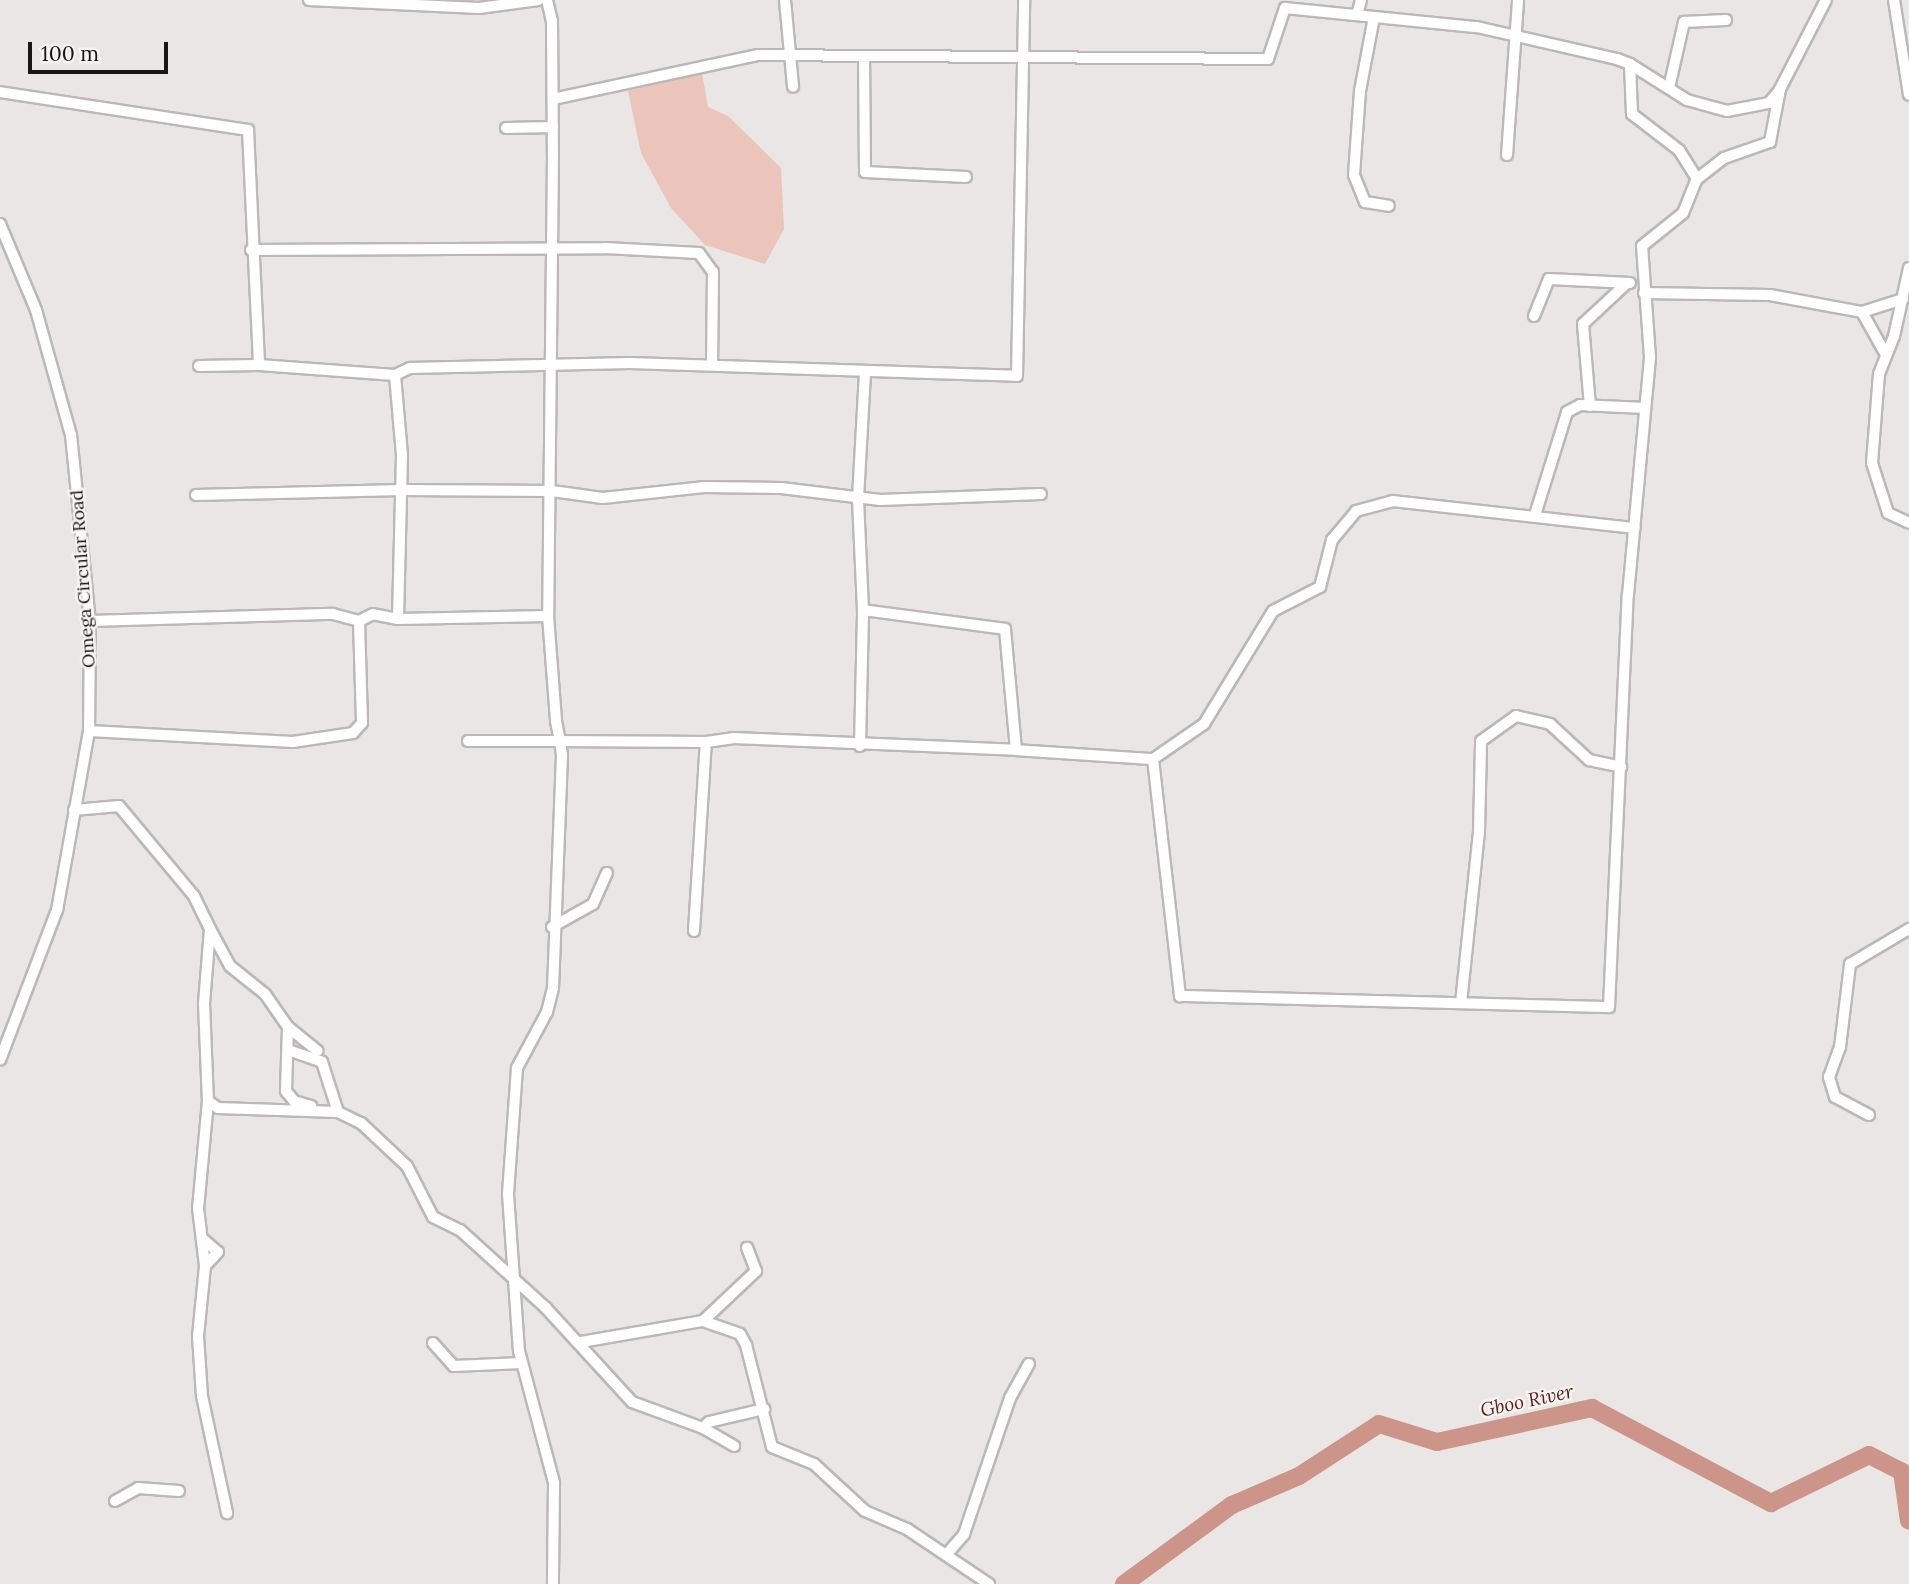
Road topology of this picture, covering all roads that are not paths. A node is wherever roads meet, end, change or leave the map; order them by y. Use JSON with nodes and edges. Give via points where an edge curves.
{"nodes":[{"id":1,"x":309,"y":0,"type":"edge"},
{"id":2,"x":538,"y":0,"type":"edge"},
{"id":3,"x":547,"y":0,"type":"edge"},
{"id":4,"x":785,"y":0,"type":"edge"},
{"id":5,"x":1024,"y":0,"type":"edge"},
{"id":6,"x":1361,"y":0,"type":"edge"},
{"id":7,"x":1518,"y":0,"type":"edge"},
{"id":8,"x":1826,"y":0,"type":"edge"},
{"id":9,"x":1894,"y":0,"type":"edge"},
{"id":10,"x":1357,"y":15,"type":"junction"},
{"id":11,"x":1374,"y":17,"type":"junction"},
{"id":12,"x":1726,"y":20,"type":"dead end"},
{"id":13,"x":1517,"y":34,"type":"junction"},
{"id":14,"x":792,"y":55,"type":"junction"},
{"id":15,"x":1025,"y":55,"type":"junction"},
{"id":16,"x":864,"y":56,"type":"junction"},
{"id":17,"x":1630,"y":64,"type":"junction"},
{"id":18,"x":1905,"y":66,"type":"edge"},
{"id":19,"x":793,"y":87,"type":"dead end"},
{"id":20,"x":1669,"y":88,"type":"junction"},
{"id":21,"x":1780,"y":89,"type":"junction"},
{"id":22,"x":0,"y":92,"type":"edge"},
{"id":23,"x":1909,"y":95,"type":"edge"},
{"id":24,"x":553,"y":99,"type":"junction"},
{"id":25,"x":553,"y":127,"type":"junction"},
{"id":26,"x":506,"y":128,"type":"dead end"},
{"id":27,"x":1507,"y":155,"type":"dead end"},
{"id":28,"x":966,"y":177,"type":"dead end"},
{"id":29,"x":1698,"y":179,"type":"junction"},
{"id":30,"x":1390,"y":206,"type":"dead end"},
{"id":31,"x":0,"y":224,"type":"edge"},
{"id":32,"x":251,"y":250,"type":"junction"},
{"id":33,"x":551,"y":252,"type":"junction"},
{"id":34,"x":1909,"y":268,"type":"edge"},
{"id":35,"x":1627,"y":283,"type":"junction"},
{"id":36,"x":1644,"y":288,"type":"junction"},
{"id":37,"x":1903,"y":299,"type":"junction"},
{"id":38,"x":1862,"y":312,"type":"junction"},
{"id":39,"x":1534,"y":316,"type":"dead end"},
{"id":40,"x":1885,"y":353,"type":"junction"},
{"id":41,"x":258,"y":365,"type":"junction"},
{"id":42,"x":712,"y":365,"type":"junction"},
{"id":43,"x":199,"y":366,"type":"dead end"},
{"id":44,"x":553,"y":368,"type":"junction"},
{"id":45,"x":865,"y":374,"type":"junction"},
{"id":46,"x":395,"y":375,"type":"junction"},
{"id":47,"x":1590,"y":406,"type":"junction"},
{"id":48,"x":1645,"y":408,"type":"junction"},
{"id":49,"x":402,"y":491,"type":"junction"},
{"id":50,"x":552,"y":491,"type":"junction"},
{"id":51,"x":1041,"y":494,"type":"dead end"},
{"id":52,"x":196,"y":495,"type":"dead end"},
{"id":53,"x":858,"y":498,"type":"junction"},
{"id":54,"x":1535,"y":515,"type":"junction"},
{"id":55,"x":1909,"y":523,"type":"edge"},
{"id":56,"x":1634,"y":528,"type":"junction"},
{"id":57,"x":863,"y":610,"type":"junction"},
{"id":58,"x":548,"y":616,"type":"junction"},
{"id":59,"x":398,"y":619,"type":"junction"},
{"id":60,"x":90,"y":621,"type":"junction"},
{"id":61,"x":359,"y":621,"type":"junction"},
{"id":62,"x":89,"y":731,"type":"junction"},
{"id":63,"x":468,"y":741,"type":"dead end"},
{"id":64,"x":560,"y":741,"type":"junction"},
{"id":65,"x":706,"y":743,"type":"junction"},
{"id":66,"x":860,"y":746,"type":"junction"},
{"id":67,"x":1016,"y":750,"type":"junction"},
{"id":68,"x":1153,"y":759,"type":"junction"},
{"id":69,"x":1621,"y":767,"type":"junction"},
{"id":70,"x":74,"y":810,"type":"junction"},
{"id":71,"x":607,"y":873,"type":"dead end"},
{"id":72,"x":552,"y":926,"type":"junction"},
{"id":73,"x":210,"y":929,"type":"junction"},
{"id":74,"x":1909,"y":929,"type":"edge"},
{"id":75,"x":694,"y":931,"type":"dead end"},
{"id":76,"x":1461,"y":1003,"type":"junction"},
{"id":77,"x":288,"y":1027,"type":"junction"},
{"id":78,"x":288,"y":1050,"type":"junction"},
{"id":79,"x":0,"y":1060,"type":"edge"},
{"id":80,"x":321,"y":1062,"type":"junction"},
{"id":81,"x":208,"y":1101,"type":"junction"},
{"id":82,"x":322,"y":1110,"type":"junction"},
{"id":83,"x":338,"y":1112,"type":"junction"},
{"id":84,"x":1869,"y":1115,"type":"dead end"},
{"id":85,"x":747,"y":1248,"type":"dead end"},
{"id":86,"x":513,"y":1278,"type":"junction"},
{"id":87,"x":703,"y":1321,"type":"junction"},
{"id":88,"x":581,"y":1342,"type":"junction"},
{"id":89,"x":433,"y":1343,"type":"dead end"},
{"id":90,"x":522,"y":1363,"type":"junction"},
{"id":91,"x":1029,"y":1364,"type":"dead end"},
{"id":92,"x":764,"y":1409,"type":"junction"},
{"id":93,"x":703,"y":1428,"type":"junction"},
{"id":94,"x":734,"y":1446,"type":"dead end"},
{"id":95,"x":179,"y":1491,"type":"dead end"},
{"id":96,"x":115,"y":1501,"type":"dead end"},
{"id":97,"x":227,"y":1513,"type":"dead end"},
{"id":98,"x":946,"y":1555,"type":"junction"},
{"id":99,"x":553,"y":1584,"type":"edge"},
{"id":100,"x":989,"y":1584,"type":"edge"}],
"edges":[{"from":1,"to":2,"type":"street","via":[[479,8]]},
{"from":3,"to":24,"type":"street"},
{"from":4,"to":14,"type":"street"},
{"from":5,"to":15,"type":"street"},
{"from":6,"to":10,"type":"street"},
{"from":7,"to":13,"type":"street"},
{"from":8,"to":21,"type":"street"},
{"from":9,"to":18,"type":"street"},
{"from":10,"to":11,"type":"street"},
{"from":10,"to":15,"type":"street","via":[[1285,8],[1268,60]]},
{"from":11,"to":13,"type":"street"},
{"from":11,"to":30,"type":"street","via":[[1360,91],[1354,175],[1365,202]]},
{"from":12,"to":20,"type":"street","via":[[1684,22]]},
{"from":13,"to":17,"type":"street"},
{"from":13,"to":27,"type":"street"},
{"from":14,"to":16,"type":"street"},
{"from":14,"to":19,"type":"street"},
{"from":14,"to":24,"type":"street","via":[[758,55]]},
{"from":15,"to":16,"type":"street"},
{"from":15,"to":45,"type":"street","via":[[1021,373]]},
{"from":16,"to":28,"type":"street","via":[[865,172]]},
{"from":17,"to":20,"type":"street"},
{"from":17,"to":29,"type":"street","via":[[1632,114],[1679,150]]},
{"from":18,"to":23,"type":"street"},
{"from":20,"to":21,"type":"street","via":[[1687,100],[1727,111],[1769,103]]},
{"from":21,"to":29,"type":"street","via":[[1770,142],[1724,158]]},
{"from":22,"to":32,"type":"street","via":[[248,130],[253,144]]},
{"from":24,"to":25,"type":"street"},
{"from":25,"to":26,"type":"street"},
{"from":25,"to":33,"type":"street"},
{"from":29,"to":36,"type":"street","via":[[1683,214],[1642,246]]},
{"from":31,"to":60,"type":"street","name":"Omega Circular Road","via":[[36,310],[71,435]]},
{"from":32,"to":33,"type":"street"},
{"from":32,"to":41,"type":"street"},
{"from":33,"to":42,"type":"street","via":[[605,248],[699,253],[713,272]]},
{"from":33,"to":44,"type":"street"},
{"from":34,"to":37,"type":"street"},
{"from":35,"to":36,"type":"street"},
{"from":35,"to":39,"type":"street","via":[[1549,278]]},
{"from":35,"to":47,"type":"street","via":[[1583,324]]},
{"from":36,"to":38,"type":"street","via":[[1770,295]]},
{"from":36,"to":48,"type":"street","via":[[1650,357]]},
{"from":37,"to":38,"type":"street"},
{"from":37,"to":40,"type":"street"},
{"from":38,"to":40,"type":"street"},
{"from":40,"to":55,"type":"street","via":[[1872,463],[1888,513]]},
{"from":41,"to":43,"type":"street"},
{"from":41,"to":46,"type":"street"},
{"from":42,"to":44,"type":"street"},
{"from":42,"to":45,"type":"street"},
{"from":44,"to":46,"type":"street","via":[[410,368]]},
{"from":44,"to":50,"type":"street"},
{"from":45,"to":53,"type":"street"},
{"from":46,"to":49,"type":"street"},
{"from":47,"to":48,"type":"street"},
{"from":47,"to":54,"type":"street","via":[[1567,412]]},
{"from":48,"to":56,"type":"street"},
{"from":49,"to":50,"type":"street"},
{"from":49,"to":52,"type":"street"},
{"from":49,"to":59,"type":"street"},
{"from":50,"to":53,"type":"street","via":[[603,498],[704,487],[781,488]]},
{"from":50,"to":58,"type":"street"},
{"from":51,"to":53,"type":"street"},
{"from":53,"to":57,"type":"street"},
{"from":54,"to":56,"type":"street"},
{"from":54,"to":68,"type":"street","via":[[1488,516],[1393,501],[1356,511],[1332,540],[1320,587],[1273,611],[1204,724]]},
{"from":56,"to":69,"type":"street"},
{"from":57,"to":66,"type":"street"},
{"from":57,"to":67,"type":"street","via":[[1005,629]]},
{"from":58,"to":59,"type":"street"},
{"from":58,"to":64,"type":"street"},
{"from":59,"to":61,"type":"street","via":[[373,614]]},
{"from":60,"to":61,"type":"street","via":[[333,614]]},
{"from":60,"to":62,"type":"street","name":"Omega Circular Road"},
{"from":61,"to":62,"type":"street","via":[[362,723],[353,733],[293,741]]},
{"from":62,"to":70,"type":"street","name":"Omega Circular Road"},
{"from":63,"to":64,"type":"street"},
{"from":64,"to":65,"type":"street"},
{"from":64,"to":72,"type":"street","via":[[563,796],[555,856],[561,892]]},
{"from":65,"to":66,"type":"street","via":[[733,738]]},
{"from":65,"to":75,"type":"street"},
{"from":66,"to":67,"type":"street"},
{"from":67,"to":68,"type":"street"},
{"from":68,"to":76,"type":"street","via":[[1180,996]]},
{"from":69,"to":76,"type":"street","via":[[1609,1007]]},
{"from":69,"to":76,"type":"street","via":[[1589,760],[1550,724],[1516,716],[1481,741],[1479,832]]},
{"from":70,"to":73,"type":"street","via":[[119,806],[194,897]]},
{"from":70,"to":79,"type":"street","name":"Omega Circular Road","via":[[57,910]]},
{"from":71,"to":72,"type":"street","via":[[593,904]]},
{"from":72,"to":86,"type":"street","via":[[550,1004],[519,1060],[513,1092],[508,1239]]},
{"from":73,"to":77,"type":"street","via":[[230,966],[265,994]]},
{"from":73,"to":81,"type":"street","via":[[204,1003]]},
{"from":74,"to":84,"type":"street","via":[[1850,964],[1840,1047],[1829,1077],[1835,1097]]},
{"from":77,"to":78,"type":"street"},
{"from":77,"to":80,"type":"street","via":[[318,1051]]},
{"from":78,"to":80,"type":"street"},
{"from":78,"to":82,"type":"street","via":[[288,1096]]},
{"from":80,"to":83,"type":"street"},
{"from":81,"to":82,"type":"street","via":[[218,1108]]},
{"from":81,"to":97,"type":"street","via":[[198,1208],[205,1266],[198,1318],[202,1396]]},
{"from":82,"to":83,"type":"street"},
{"from":83,"to":86,"type":"street","via":[[361,1123],[399,1157],[433,1217],[460,1230]]},
{"from":85,"to":87,"type":"street","via":[[756,1271]]},
{"from":86,"to":88,"type":"street"},
{"from":86,"to":90,"type":"street"},
{"from":87,"to":88,"type":"street"},
{"from":87,"to":92,"type":"street","via":[[740,1334],[752,1357]]},
{"from":88,"to":93,"type":"street","via":[[632,1402]]},
{"from":89,"to":90,"type":"street","via":[[454,1366]]},
{"from":90,"to":99,"type":"street","via":[[552,1465]]},
{"from":91,"to":98,"type":"street","via":[[996,1434],[964,1534]]},
{"from":92,"to":93,"type":"street","via":[[709,1422]]},
{"from":92,"to":98,"type":"street","via":[[772,1447],[814,1464],[865,1511],[907,1528]]},
{"from":93,"to":94,"type":"street"},
{"from":95,"to":96,"type":"street","via":[[138,1488]]},
{"from":98,"to":100,"type":"street"}]}
